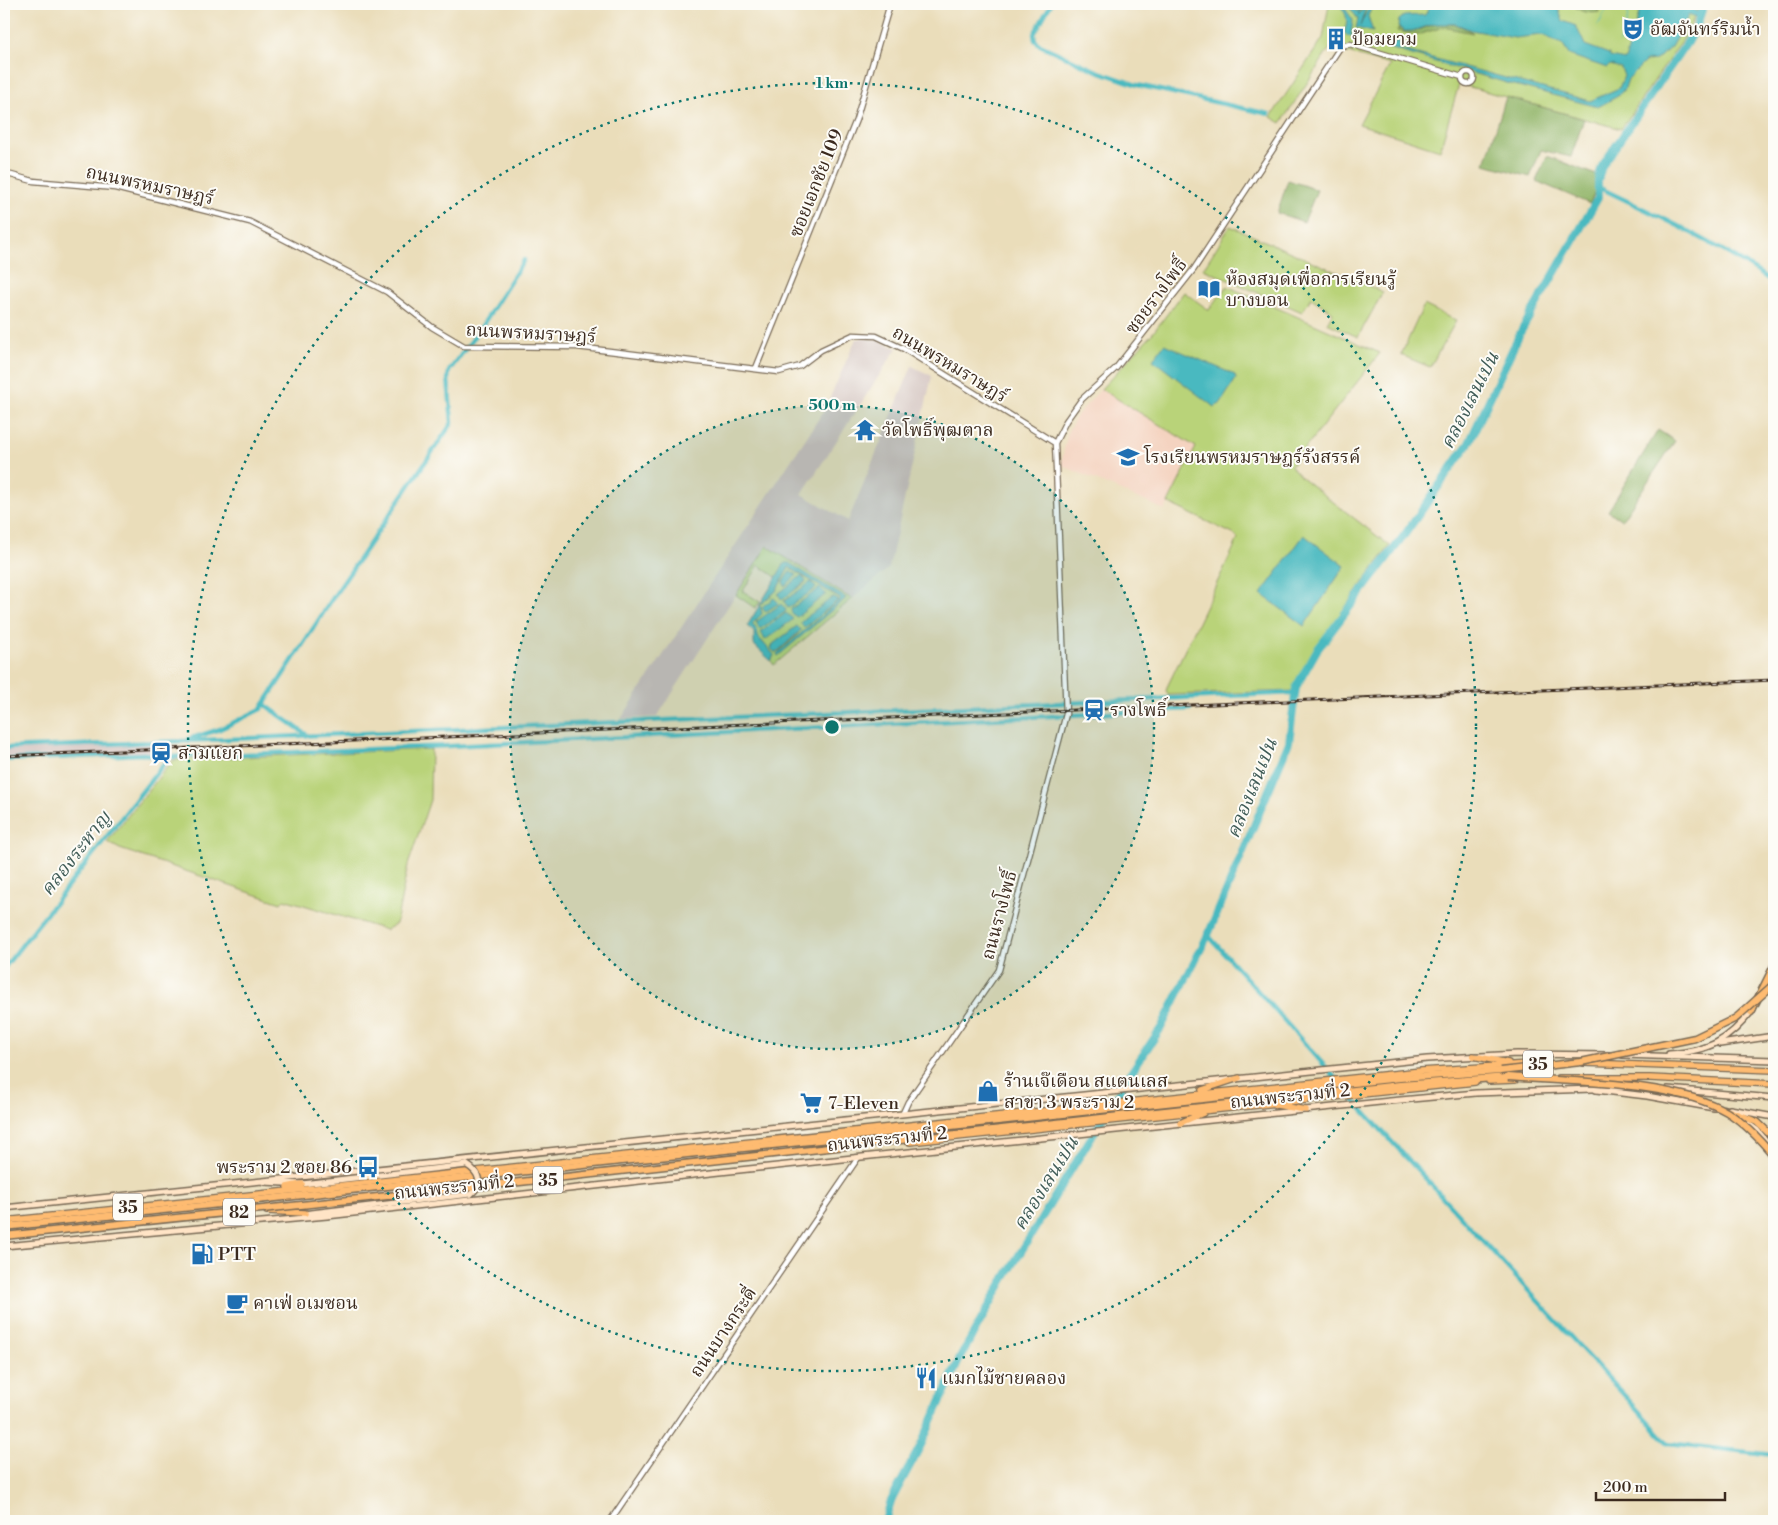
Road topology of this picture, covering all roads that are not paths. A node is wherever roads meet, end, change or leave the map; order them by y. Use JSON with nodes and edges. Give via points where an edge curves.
{"nodes":[{"id":1,"x":890,"y":4,"type":"edge"},
{"id":2,"x":1462,"y":77,"type":"dead end"},
{"id":3,"x":4,"y":174,"type":"edge"},
{"id":4,"x":756,"y":368,"type":"junction"},
{"id":5,"x":1055,"y":444,"type":"junction"},
{"id":6,"x":1066,"y":702,"type":"joint"},
{"id":7,"x":1774,"y":966,"type":"edge"},
{"id":8,"x":1774,"y":982,"type":"edge"},
{"id":9,"x":1751,"y":1012,"type":"junction"},
{"id":10,"x":1774,"y":1036,"type":"edge"},
{"id":11,"x":1714,"y":1045,"type":"junction"},
{"id":12,"x":1644,"y":1055,"type":"junction"},
{"id":13,"x":1473,"y":1056,"type":"junction"},
{"id":14,"x":1774,"y":1060,"type":"edge"},
{"id":15,"x":1518,"y":1064,"type":"junction"},
{"id":16,"x":1774,"y":1070,"type":"edge"},
{"id":17,"x":1239,"y":1078,"type":"junction"},
{"id":18,"x":1774,"y":1084,"type":"edge"},
{"id":19,"x":1581,"y":1088,"type":"junction"},
{"id":20,"x":1774,"y":1098,"type":"edge"},
{"id":21,"x":1141,"y":1100,"type":"junction"},
{"id":22,"x":1678,"y":1101,"type":"junction"},
{"id":23,"x":1269,"y":1103,"type":"junction"},
{"id":24,"x":1717,"y":1106,"type":"junction"},
{"id":25,"x":1212,"y":1110,"type":"junction"},
{"id":26,"x":1306,"y":1110,"type":"junction"},
{"id":27,"x":903,"y":1113,"type":"junction"},
{"id":28,"x":1774,"y":1117,"type":"edge"},
{"id":29,"x":1180,"y":1122,"type":"junction"},
{"id":30,"x":1774,"y":1138,"type":"edge"},
{"id":31,"x":1774,"y":1150,"type":"edge"},
{"id":32,"x":1774,"y":1156,"type":"edge"},
{"id":33,"x":858,"y":1158,"type":"junction"},
{"id":34,"x":248,"y":1182,"type":"junction"},
{"id":35,"x":302,"y":1184,"type":"junction"},
{"id":36,"x":253,"y":1194,"type":"junction"},
{"id":37,"x":4,"y":1208,"type":"edge"},
{"id":38,"x":255,"y":1210,"type":"junction"},
{"id":39,"x":305,"y":1213,"type":"junction"},
{"id":40,"x":4,"y":1221,"type":"edge"},
{"id":41,"x":256,"y":1222,"type":"junction"},
{"id":42,"x":4,"y":1227,"type":"edge"},
{"id":43,"x":4,"y":1236,"type":"edge"},
{"id":44,"x":4,"y":1246,"type":"edge"},
{"id":45,"x":610,"y":1521,"type":"edge"}],
"edges":[{"from":1,"to":4,"type":"street","name":"ซอยเอกชัย 109","via":[[856,120]]},
{"from":2,"to":5,"type":"street","name":"ซอยรางโพธิ์","via":[[1350,44],[1341,46],[1183,284],[1116,368],[1081,400]]},
{"from":3,"to":4,"type":"street","name":"ถนนพรหมราษฎร์","via":[[33,181],[115,188],[250,222],[388,292],[432,327],[464,346],[577,347]]},
{"from":4,"to":5,"type":"street","name":"ถนนพรหมราษฎร์","via":[[779,372],[791,370],[843,340],[861,334],[876,336],[896,344]]},
{"from":5,"to":6,"type":"street","name":"ซอยรางโพธิ์"},
{"from":6,"to":27,"type":"street","name":"ถนนรางโพธิ์","via":[[1065,720],[999,970]]},
{"from":7,"to":9,"type":"highway"},
{"from":8,"to":9,"type":"main road"},
{"from":8,"to":42,"type":"highway","number":"82","bridge":true,"via":[[1743,1013],[1705,1034],[1568,1064],[1400,1078]]},
{"from":9,"to":11,"type":"main road","via":[[1734,1032]]},
{"from":10,"to":11,"type":"main road"},
{"from":11,"to":12,"type":"main road","via":[[1691,1051]]},
{"from":12,"to":13,"type":"main road","name":"ถนนพระรามที่ 2","number":"35","via":[[1533,1053]]},
{"from":12,"to":14,"type":"main road","name":"ถนนพระรามที่ 2","number":"35"},
{"from":13,"to":15,"type":"highway"},
{"from":13,"to":17,"type":"main road","name":"ถนนพระรามที่ 2","number":"35"},
{"from":15,"to":16,"type":"highway","name":"ถนนพระรามที่ 2","number":"35","via":[[1624,1063]]},
{"from":15,"to":21,"type":"highway","name":"ถนนพระรามที่ 2","number":"35"},
{"from":17,"to":21,"type":"highway","via":[[1209,1089]]},
{"from":17,"to":27,"type":"main road","name":"ถนนพระรามที่ 2","number":"35"},
{"from":18,"to":23,"type":"highway","name":"ถนนพระรามที่ 2","number":"35","via":[[1564,1078],[1484,1082]]},
{"from":19,"to":20,"type":"main road","name":"ถนนพระรามที่ 2","number":"35","via":[[1645,1088]]},
{"from":19,"to":22,"type":"main road"},
{"from":19,"to":26,"type":"main road","name":"ถนนพระรามที่ 2","number":"35","via":[[1476,1093]]},
{"from":21,"to":36,"type":"highway","name":"ถนนพระรามที่ 2","number":"35"},
{"from":22,"to":24,"type":"main road"},
{"from":22,"to":31,"type":"main road","via":[[1713,1108],[1742,1119],[1757,1130]]},
{"from":23,"to":25,"type":"highway","name":"ถนนพระรามที่ 2","number":"35"},
{"from":23,"to":26,"type":"highway"},
{"from":24,"to":28,"type":"main road"},
{"from":24,"to":30,"type":"highway","via":[[1752,1120]]},
{"from":25,"to":29,"type":"highway"},
{"from":25,"to":38,"type":"highway","name":"ถนนพระรามที่ 2","number":"35"},
{"from":26,"to":29,"type":"main road","name":"ถนนพระรามที่ 2","number":"35"},
{"from":27,"to":34,"type":"main road","name":"ถนนพระรามที่ 2","number":"35"},
{"from":29,"to":33,"type":"main road","name":"ถนนพระรามที่ 2","number":"35"},
{"from":32,"to":43,"type":"highway","number":"82","bridge":true,"via":[[1745,1124],[1726,1111],[1696,1099],[1629,1087],[1508,1077],[1390,1086]]},
{"from":33,"to":41,"type":"main road","name":"ถนนพระรามที่ 2","number":"35"},
{"from":33,"to":45,"type":"street","name":"ถนนบางกระดี่"},
{"from":34,"to":35,"type":"main road"},
{"from":34,"to":37,"type":"main road","name":"ถนนพระรามที่ 2","number":"35"},
{"from":35,"to":36,"type":"highway"},
{"from":35,"to":39,"type":"main road","bridge":true,"via":[[467,1165],[476,1171],[479,1180],[477,1189],[471,1194]]},
{"from":36,"to":40,"type":"highway","name":"ถนนพระรามที่ 2","number":"35"},
{"from":38,"to":39,"type":"highway"},
{"from":38,"to":43,"type":"highway","name":"ถนนพระรามที่ 2","number":"35"},
{"from":39,"to":41,"type":"main road"},
{"from":41,"to":44,"type":"main road","name":"ถนนพระรามที่ 2","number":"35"}]}
